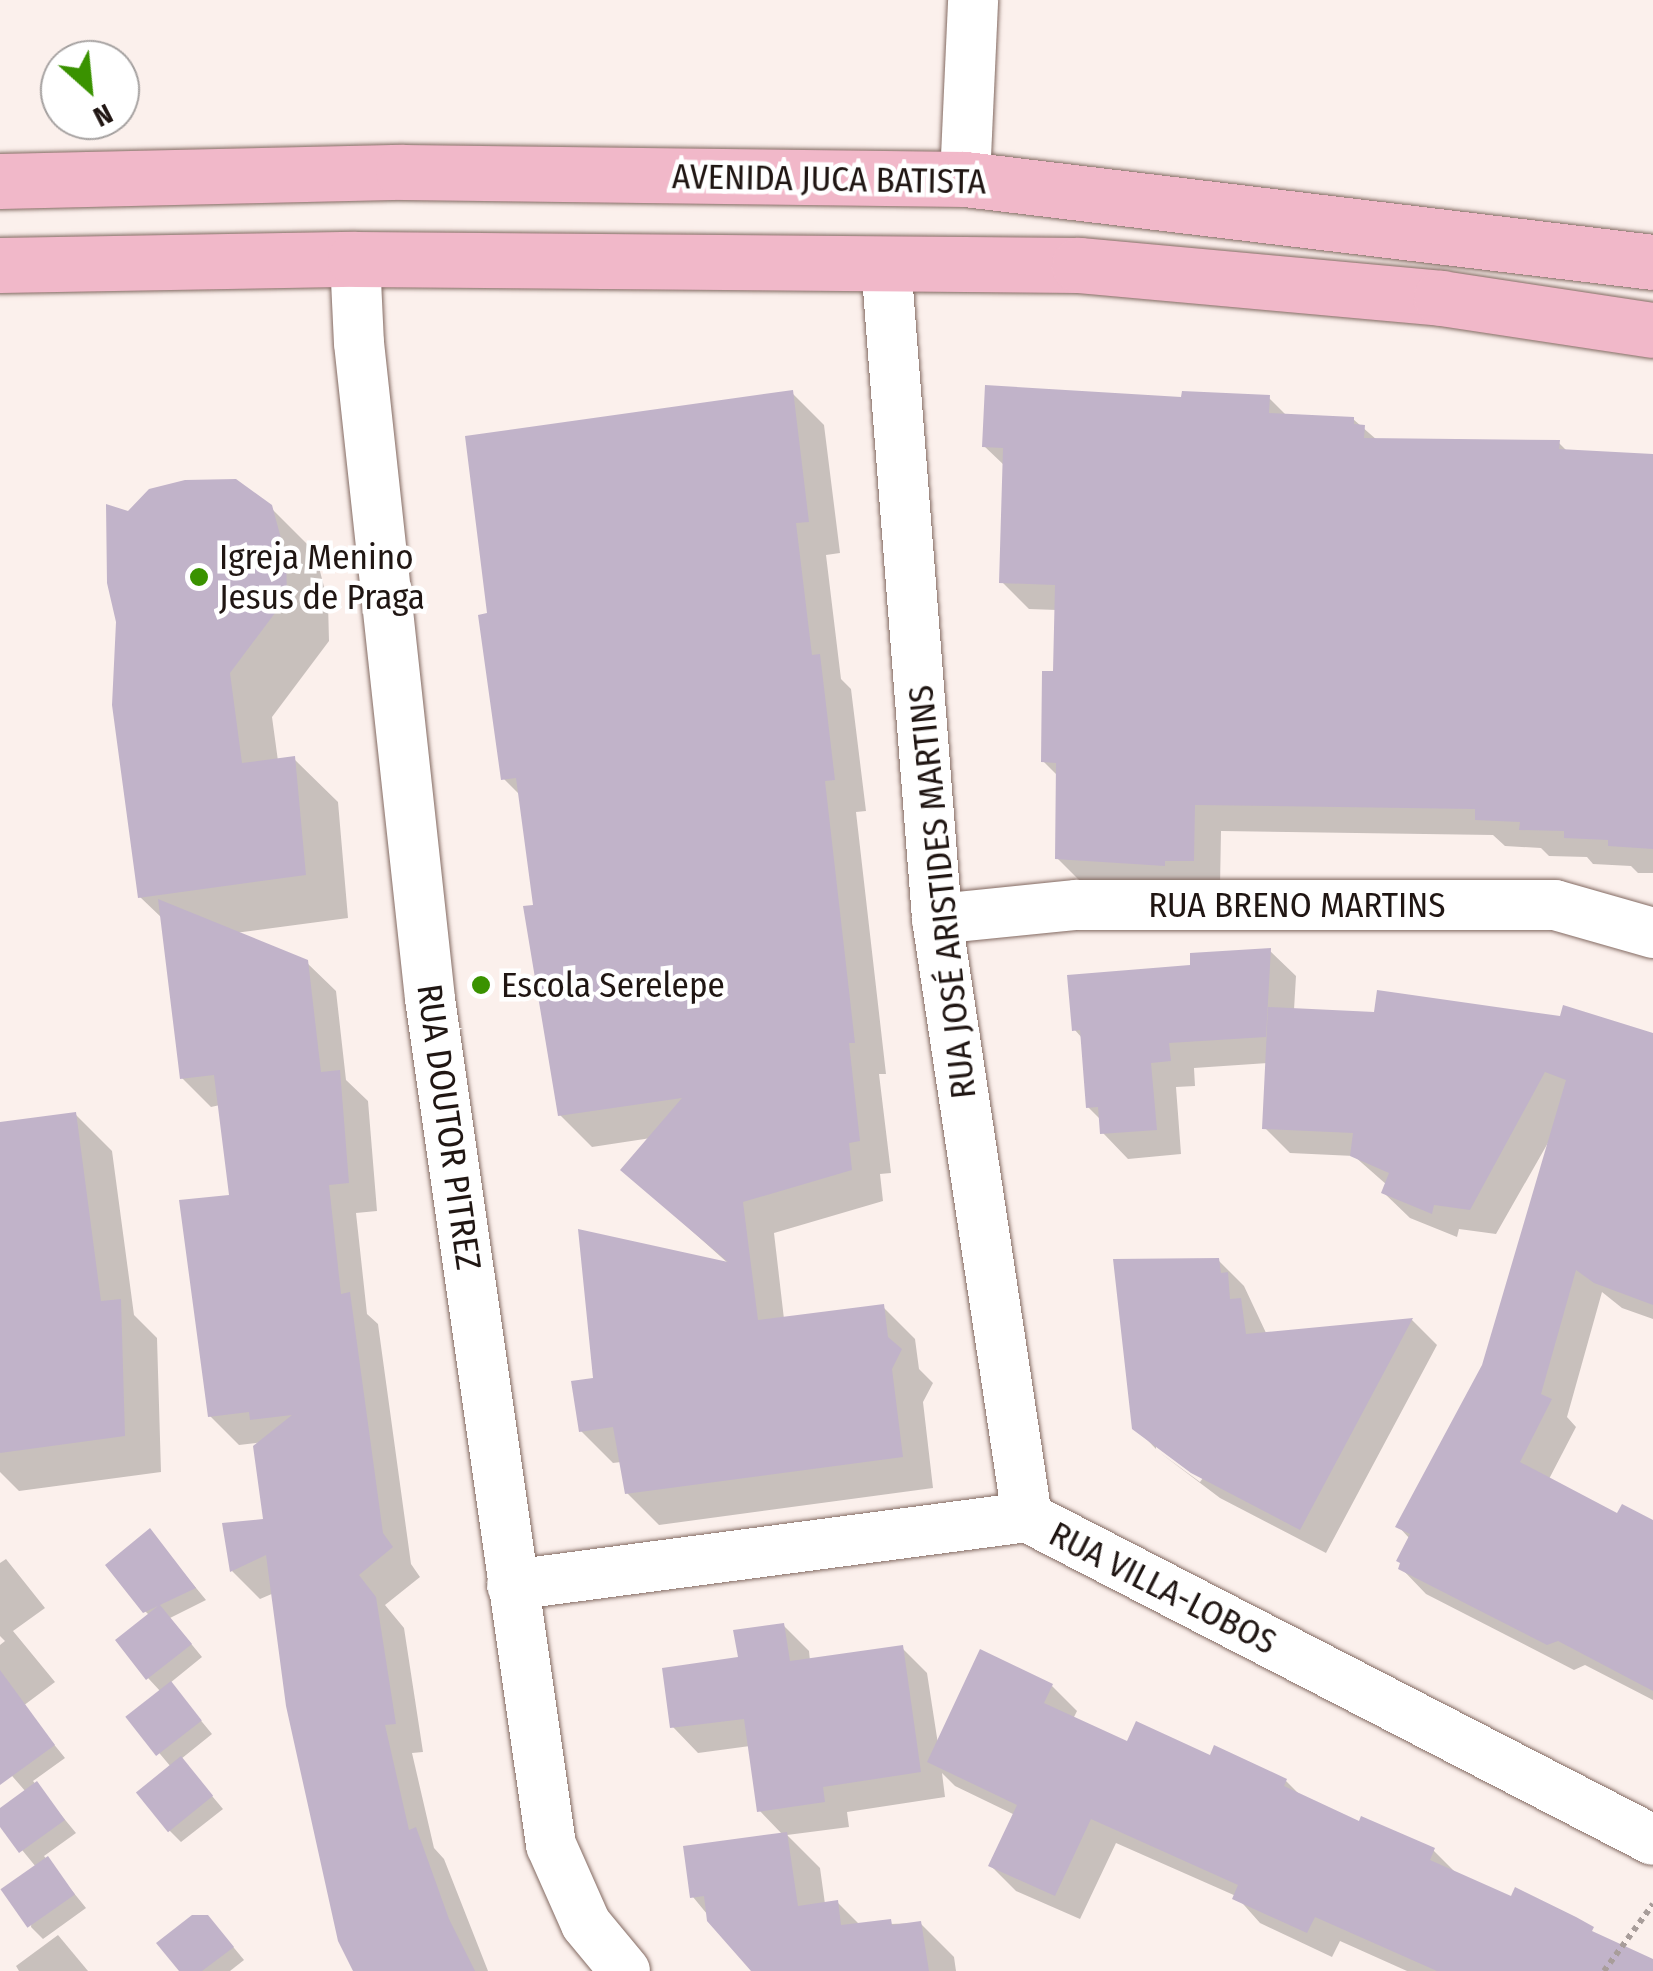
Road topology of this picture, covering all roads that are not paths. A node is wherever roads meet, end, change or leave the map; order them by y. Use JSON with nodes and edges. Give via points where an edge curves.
{"nodes":[{"id":1,"x":972,"y":0,"type":"edge"},
{"id":2,"x":964,"y":179,"type":"junction"},
{"id":3,"x":0,"y":181,"type":"edge"},
{"id":4,"x":356,"y":259,"type":"junction"},
{"id":5,"x":1653,"y":262,"type":"edge"},
{"id":6,"x":886,"y":263,"type":"junction"},
{"id":7,"x":0,"y":266,"type":"edge"},
{"id":8,"x":1653,"y":330,"type":"edge"},
{"id":9,"x":937,"y":920,"type":"junction"},
{"id":10,"x":1653,"y":933,"type":"edge"},
{"id":11,"x":1026,"y":1518,"type":"junction"},
{"id":12,"x":512,"y":1586,"type":"junction"},
{"id":13,"x":1653,"y":1840,"type":"edge"},
{"id":14,"x":625,"y":1971,"type":"edge"}],
"edges":[{"from":1,"to":2,"type":"street"},
{"from":2,"to":3,"type":"main road","name":"AVENIDA JUCA BATISTA","via":[[403,172]]},
{"from":2,"to":5,"type":"main road","name":"AVENIDA JUCA BATISTA"},
{"from":4,"to":6,"type":"main road"},
{"from":4,"to":7,"type":"main road"},
{"from":4,"to":12,"type":"street","name":"RUA DOUTOR PITREZ","via":[[430,999]]},
{"from":6,"to":8,"type":"main road","via":[[1080,265],[1441,298]]},
{"from":6,"to":9,"type":"street","name":"RUA JOSÉ ARISTIDES MARTINS"},
{"from":9,"to":10,"type":"street","name":"RUA BRENO MARTINS","via":[[1076,905],[1555,905]]},
{"from":9,"to":11,"type":"street","name":"RUA JOSÉ ARISTIDES MARTINS"},
{"from":11,"to":12,"type":"street","name":"RUA VILLA-LOBOS"},
{"from":11,"to":13,"type":"street","name":"RUA VILLA-LOBOS"},
{"from":12,"to":14,"type":"street","name":"RUA DOUTOR PITREZ","via":[[550,1845],[586,1924]]}]}
